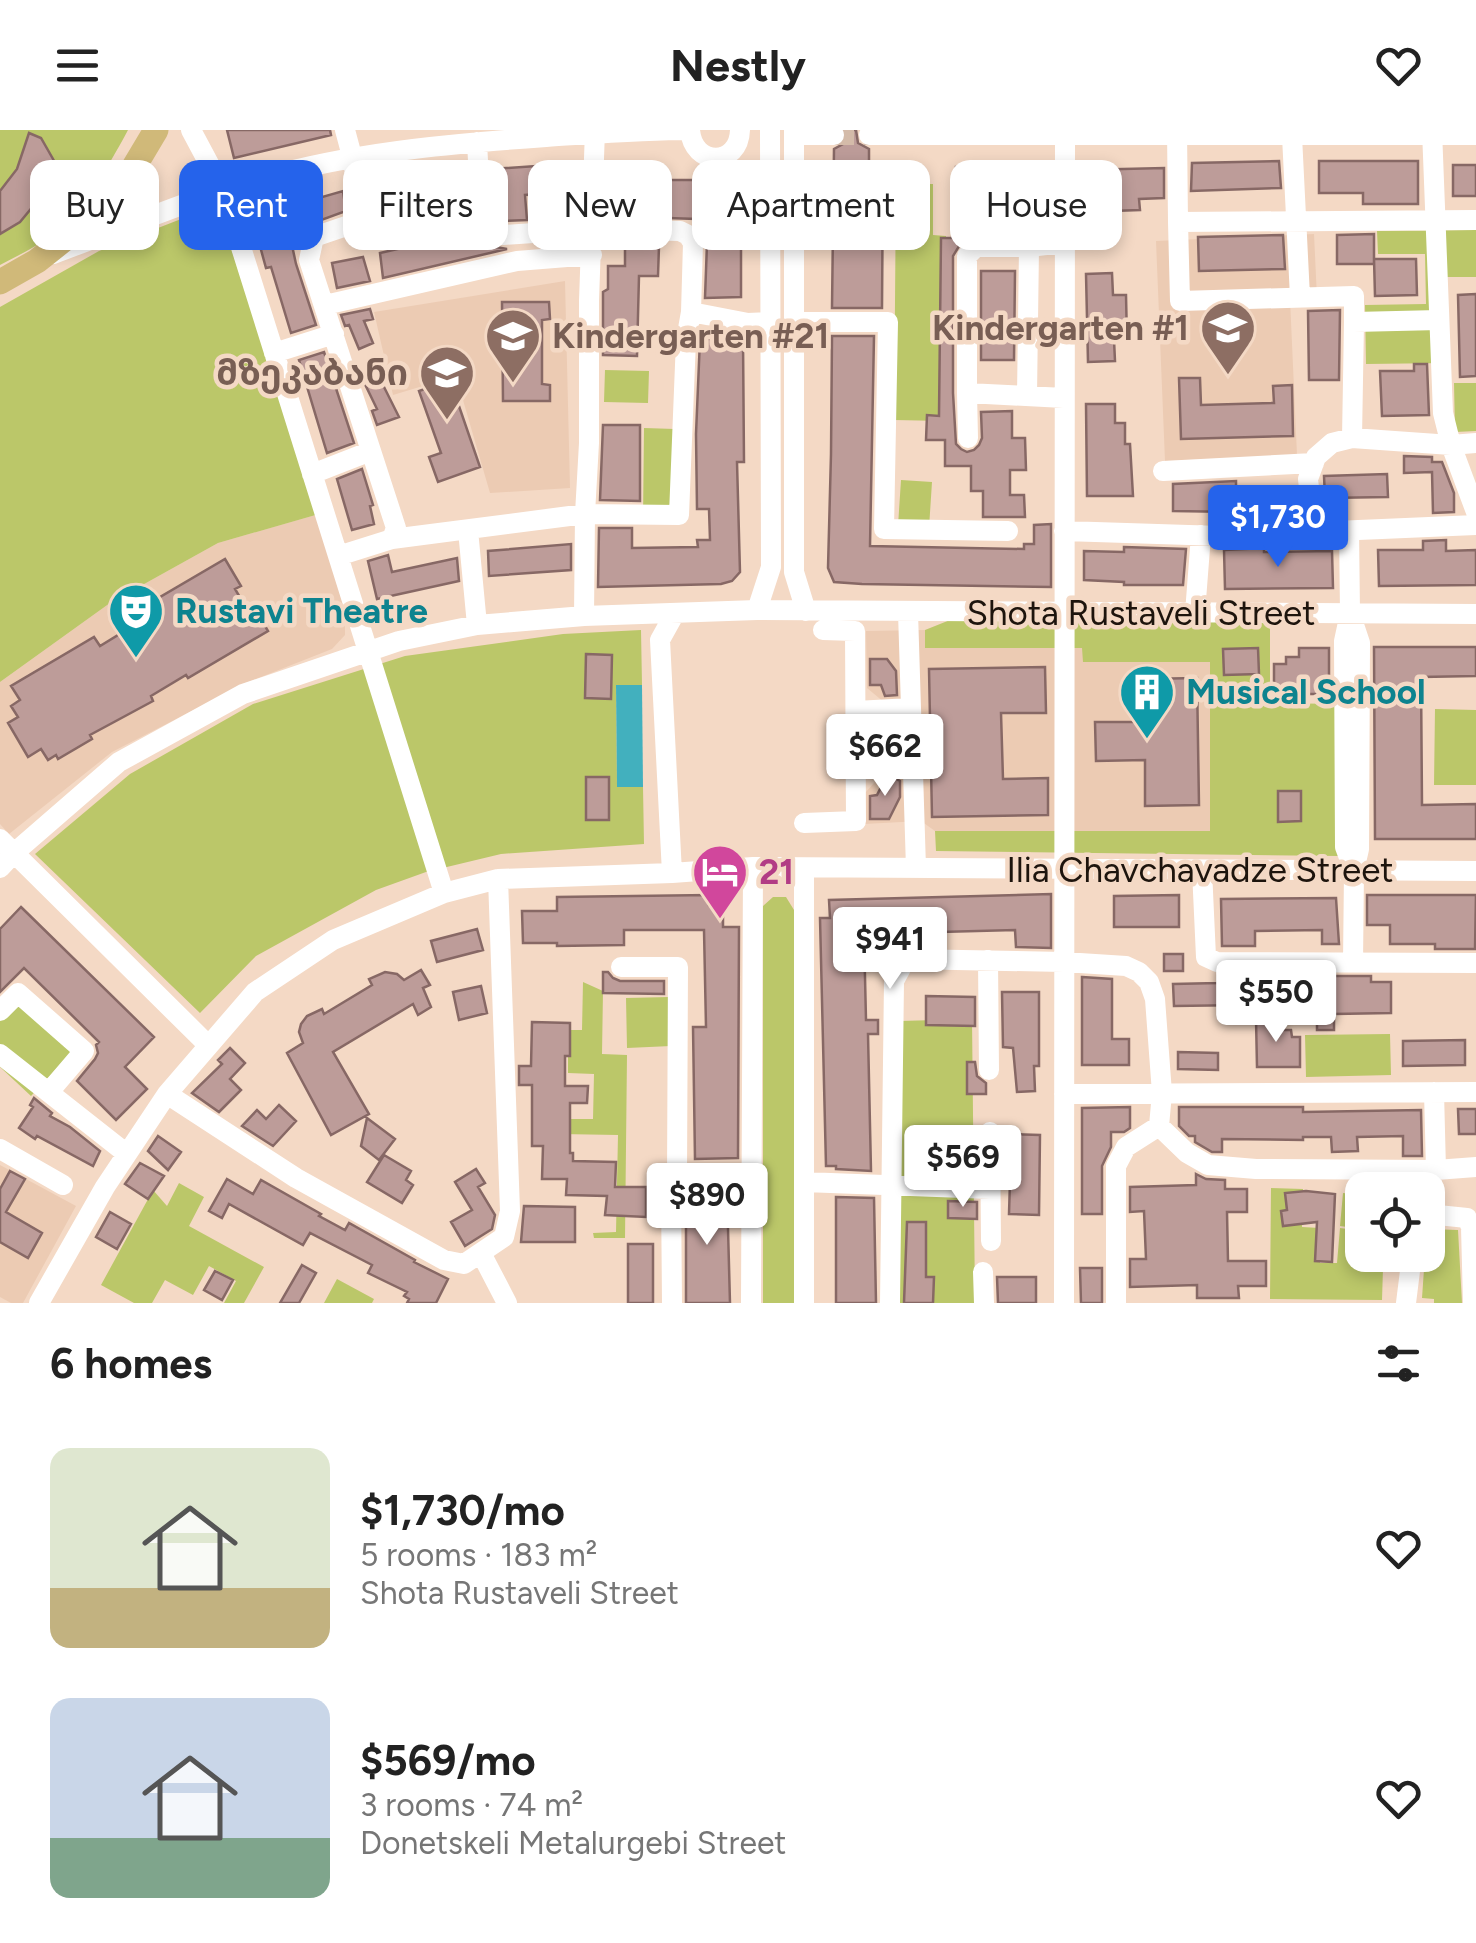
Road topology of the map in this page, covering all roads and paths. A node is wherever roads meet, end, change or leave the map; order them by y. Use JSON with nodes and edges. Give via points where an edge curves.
{"nodes":[{"id":1,"x":156,"y":130,"type":"edge"},
{"id":2,"x":191,"y":130,"type":"edge"},
{"id":3,"x":345,"y":130,"type":"edge"},
{"id":4,"x":740,"y":130,"type":"edge"},
{"id":5,"x":770,"y":130,"type":"edge"},
{"id":6,"x":595,"y":132,"type":"edge"},
{"id":7,"x":794,"y":133,"type":"edge"},
{"id":8,"x":953,"y":133,"type":"edge"},
{"id":9,"x":1064,"y":133,"type":"edge"},
{"id":10,"x":1177,"y":133,"type":"edge"},
{"id":11,"x":1432,"y":133,"type":"edge"},
{"id":12,"x":1305,"y":134,"type":"edge"},
{"id":13,"x":834,"y":135,"type":"dead end"},
{"id":14,"x":869,"y":135,"type":"dead end"},
{"id":15,"x":1476,"y":136,"type":"edge"},
{"id":16,"x":465,"y":139,"type":"edge"},
{"id":17,"x":207,"y":160,"type":"edge"},
{"id":18,"x":354,"y":160,"type":"joint"},
{"id":19,"x":594,"y":160,"type":"edge"},
{"id":20,"x":1064,"y":160,"type":"edge"},
{"id":21,"x":179,"y":207,"type":"edge"},
{"id":22,"x":1435,"y":220,"type":"junction"},
{"id":23,"x":1476,"y":220,"type":"edge"},
{"id":24,"x":1297,"y":221,"type":"junction"},
{"id":25,"x":1178,"y":222,"type":"junction"},
{"id":26,"x":343,"y":227,"type":"edge"},
{"id":27,"x":672,"y":231,"type":"edge"},
{"id":28,"x":528,"y":233,"type":"edge"},
{"id":29,"x":242,"y":250,"type":"edge"},
{"id":30,"x":592,"y":250,"type":"edge"},
{"id":31,"x":972,"y":250,"type":"edge"},
{"id":32,"x":1029,"y":250,"type":"edge"},
{"id":33,"x":1064,"y":250,"type":"edge"},
{"id":34,"x":592,"y":255,"type":"junction"},
{"id":35,"x":37,"y":260,"type":"junction"},
{"id":36,"x":0,"y":282,"type":"edge"},
{"id":37,"x":1300,"y":297,"type":"junction"},
{"id":38,"x":325,"y":305,"type":"junction"},
{"id":39,"x":691,"y":312,"type":"junction"},
{"id":40,"x":1439,"y":320,"type":"junction"},
{"id":41,"x":770,"y":322,"type":"junction"},
{"id":42,"x":794,"y":322,"type":"junction"},
{"id":43,"x":1354,"y":322,"type":"junction"},
{"id":44,"x":334,"y":334,"type":"junction"},
{"id":45,"x":274,"y":354,"type":"junction"},
{"id":46,"x":967,"y":393,"type":"junction"},
{"id":47,"x":1027,"y":396,"type":"junction"},
{"id":48,"x":1064,"y":398,"type":"junction"},
{"id":49,"x":968,"y":438,"type":"dead end"},
{"id":50,"x":1352,"y":438,"type":"junction"},
{"id":51,"x":1476,"y":444,"type":"edge"},
{"id":52,"x":1451,"y":445,"type":"junction"},
{"id":53,"x":371,"y":451,"type":"junction"},
{"id":54,"x":1314,"y":464,"type":"junction"},
{"id":55,"x":1163,"y":471,"type":"dead end"},
{"id":56,"x":312,"y":474,"type":"junction"},
{"id":57,"x":1476,"y":512,"type":"edge"},
{"id":58,"x":585,"y":514,"type":"junction"},
{"id":59,"x":1476,"y":525,"type":"edge"},
{"id":60,"x":468,"y":530,"type":"junction"},
{"id":61,"x":1349,"y":530,"type":"junction"},
{"id":62,"x":1064,"y":531,"type":"junction"},
{"id":63,"x":1008,"y":532,"type":"dead end"},
{"id":64,"x":1314,"y":532,"type":"junction"},
{"id":65,"x":1201,"y":535,"type":"junction"},
{"id":66,"x":392,"y":538,"type":"junction"},
{"id":67,"x":338,"y":556,"type":"junction"},
{"id":68,"x":757,"y":610,"type":"junction"},
{"id":69,"x":806,"y":611,"type":"junction"},
{"id":70,"x":908,"y":612,"type":"junction"},
{"id":71,"x":675,"y":613,"type":"junction"},
{"id":72,"x":1064,"y":613,"type":"junction"},
{"id":73,"x":1195,"y":613,"type":"junction"},
{"id":74,"x":1350,"y":613,"type":"junction"},
{"id":75,"x":1476,"y":614,"type":"edge"},
{"id":76,"x":584,"y":616,"type":"junction"},
{"id":77,"x":478,"y":625,"type":"junction"},
{"id":78,"x":823,"y":630,"type":"dead end"},
{"id":79,"x":368,"y":652,"type":"junction"},
{"id":80,"x":911,"y":708,"type":"junction"},
{"id":81,"x":856,"y":711,"type":"junction"},
{"id":82,"x":912,"y":762,"type":"junction"},
{"id":83,"x":856,"y":764,"type":"junction"},
{"id":84,"x":804,"y":824,"type":"dead end"},
{"id":85,"x":4,"y":853,"type":"edge"},
{"id":86,"x":753,"y":867,"type":"junction"},
{"id":87,"x":804,"y":868,"type":"junction"},
{"id":88,"x":916,"y":868,"type":"junction"},
{"id":89,"x":1064,"y":869,"type":"junction"},
{"id":90,"x":1202,"y":870,"type":"junction"},
{"id":91,"x":1354,"y":871,"type":"junction"},
{"id":92,"x":1476,"y":871,"type":"edge"},
{"id":93,"x":672,"y":873,"type":"junction"},
{"id":94,"x":498,"y":879,"type":"junction"},
{"id":95,"x":444,"y":894,"type":"junction"},
{"id":96,"x":988,"y":960,"type":"junction"},
{"id":97,"x":1064,"y":962,"type":"junction"},
{"id":98,"x":1353,"y":962,"type":"junction"},
{"id":99,"x":1476,"y":963,"type":"edge"},
{"id":100,"x":621,"y":966,"type":"dead end"},
{"id":101,"x":0,"y":1011,"type":"edge"},
{"id":102,"x":208,"y":1045,"type":"junction"},
{"id":103,"x":0,"y":1054,"type":"edge"},
{"id":104,"x":989,"y":1070,"type":"dead end"},
{"id":105,"x":49,"y":1092,"type":"junction"},
{"id":106,"x":1434,"y":1092,"type":"junction"},
{"id":107,"x":1476,"y":1092,"type":"edge"},
{"id":108,"x":1162,"y":1093,"type":"junction"},
{"id":109,"x":167,"y":1094,"type":"junction"},
{"id":110,"x":1064,"y":1094,"type":"junction"},
{"id":111,"x":1159,"y":1126,"type":"junction"},
{"id":112,"x":990,"y":1132,"type":"dead end"},
{"id":113,"x":0,"y":1149,"type":"edge"},
{"id":114,"x":128,"y":1154,"type":"junction"},
{"id":115,"x":1476,"y":1168,"type":"edge"},
{"id":116,"x":1436,"y":1170,"type":"junction"},
{"id":117,"x":676,"y":1177,"type":"junction"},
{"id":118,"x":752,"y":1178,"type":"junction"},
{"id":119,"x":804,"y":1182,"type":"junction"},
{"id":120,"x":63,"y":1185,"type":"dead end"},
{"id":121,"x":891,"y":1185,"type":"junction"},
{"id":122,"x":990,"y":1188,"type":"junction"},
{"id":123,"x":1445,"y":1216,"type":"edge"},
{"id":124,"x":990,"y":1241,"type":"dead end"},
{"id":125,"x":480,"y":1253,"type":"junction"},
{"id":126,"x":983,"y":1272,"type":"dead end"},
{"id":127,"x":1410,"y":1272,"type":"edge"},
{"id":128,"x":38,"y":1303,"type":"edge"},
{"id":129,"x":507,"y":1303,"type":"edge"},
{"id":130,"x":672,"y":1303,"type":"edge"},
{"id":131,"x":751,"y":1303,"type":"edge"},
{"id":132,"x":804,"y":1303,"type":"edge"},
{"id":133,"x":890,"y":1303,"type":"edge"},
{"id":134,"x":984,"y":1303,"type":"edge"},
{"id":135,"x":1064,"y":1303,"type":"edge"},
{"id":136,"x":1116,"y":1303,"type":"edge"},
{"id":137,"x":1406,"y":1303,"type":"edge"},
{"id":138,"x":1473,"y":1303,"type":"edge"}],
"edges":[{"from":1,"to":35,"type":"main road","via":[[106,206]]},
{"from":2,"to":17,"type":"street"},
{"from":3,"to":18,"type":"street"},
{"from":4,"to":5,"type":"street"},
{"from":4,"to":6,"type":"street","via":[[737,146],[716,158],[694,146],[690,130]]},
{"from":5,"to":41,"type":"street"},
{"from":6,"to":16,"type":"street"},
{"from":6,"to":19,"type":"street"},
{"from":7,"to":13,"type":"street"},
{"from":7,"to":42,"type":"street"},
{"from":8,"to":9,"type":"street"},
{"from":8,"to":14,"type":"street"},
{"from":9,"to":10,"type":"street"},
{"from":9,"to":20,"type":"street"},
{"from":10,"to":12,"type":"street"},
{"from":10,"to":25,"type":"street"},
{"from":11,"to":12,"type":"street"},
{"from":11,"to":15,"type":"street"},
{"from":11,"to":22,"type":"street"},
{"from":12,"to":24,"type":"street"},
{"from":16,"to":18,"type":"street"},
{"from":16,"to":28,"type":"street","via":[[481,218],[494,233]]},
{"from":21,"to":35,"type":"street"},
{"from":22,"to":23,"type":"street"},
{"from":22,"to":24,"type":"street"},
{"from":22,"to":40,"type":"street"},
{"from":24,"to":25,"type":"street"},
{"from":24,"to":37,"type":"street"},
{"from":25,"to":37,"type":"street","via":[[1180,300]]},
{"from":26,"to":38,"type":"street","via":[[314,237],[310,249]]},
{"from":27,"to":39,"type":"street","via":[[692,243]]},
{"from":29,"to":45,"type":"street"},
{"from":30,"to":34,"type":"street"},
{"from":31,"to":46,"type":"street","via":[[967,256]]},
{"from":32,"to":47,"type":"street"},
{"from":33,"to":48,"type":"street"},
{"from":34,"to":38,"type":"street","via":[[517,260]]},
{"from":34,"to":58,"type":"street"},
{"from":35,"to":36,"type":"main road"},
{"from":37,"to":43,"type":"street","via":[[1354,296]]},
{"from":38,"to":44,"type":"street"},
{"from":39,"to":41,"type":"street"},
{"from":39,"to":58,"type":"street","via":[[680,516]]},
{"from":40,"to":43,"type":"street"},
{"from":40,"to":52,"type":"street","via":[[1442,413]]},
{"from":41,"to":68,"type":"street","via":[[771,567]]},
{"from":42,"to":63,"type":"street","via":[[888,322],[884,529]]},
{"from":42,"to":69,"type":"street","via":[[794,572]]},
{"from":43,"to":50,"type":"street"},
{"from":44,"to":45,"type":"street"},
{"from":44,"to":53,"type":"street"},
{"from":45,"to":56,"type":"street"},
{"from":46,"to":47,"type":"street"},
{"from":46,"to":49,"type":"street"},
{"from":47,"to":48,"type":"street"},
{"from":48,"to":62,"type":"street"},
{"from":50,"to":52,"type":"street"},
{"from":50,"to":54,"type":"street","via":[[1332,442]]},
{"from":51,"to":52,"type":"street"},
{"from":52,"to":57,"type":"street"},
{"from":53,"to":56,"type":"street"},
{"from":53,"to":66,"type":"street","via":[[396,528]]},
{"from":54,"to":55,"type":"street"},
{"from":54,"to":64,"type":"street","via":[[1308,479]]},
{"from":56,"to":67,"type":"street"},
{"from":58,"to":60,"type":"street"},
{"from":58,"to":76,"type":"street"},
{"from":59,"to":61,"type":"street"},
{"from":60,"to":66,"type":"street"},
{"from":60,"to":77,"type":"street"},
{"from":61,"to":64,"type":"street"},
{"from":61,"to":74,"type":"street"},
{"from":62,"to":65,"type":"street"},
{"from":62,"to":72,"type":"street"},
{"from":64,"to":65,"type":"street"},
{"from":65,"to":73,"type":"street"},
{"from":66,"to":67,"type":"street"},
{"from":67,"to":79,"type":"street"},
{"from":68,"to":69,"type":"street","name":"Shota Rustaveli Street"},
{"from":68,"to":71,"type":"street","name":"Shota Rustaveli Street"},
{"from":69,"to":70,"type":"street","name":"Shota Rustaveli Street"},
{"from":70,"to":72,"type":"street","name":"Shota Rustaveli Street"},
{"from":70,"to":80,"type":"street"},
{"from":71,"to":76,"type":"street","name":"Shota Rustaveli Street"},
{"from":71,"to":93,"type":"street","via":[[660,640]]},
{"from":72,"to":73,"type":"street","name":"Shota Rustaveli Street"},
{"from":72,"to":89,"type":"street"},
{"from":73,"to":74,"type":"street","name":"Shota Rustaveli Street"},
{"from":74,"to":75,"type":"street","name":"Shota Rustaveli Street"},
{"from":74,"to":91,"type":"street","via":[[1360,642],[1352,744],[1359,849]]},
{"from":76,"to":77,"type":"street","name":"Shota Rustaveli Street"},
{"from":77,"to":79,"type":"street","name":"Shota Rustaveli Street"},
{"from":78,"to":81,"type":"street","via":[[855,631]]},
{"from":79,"to":85,"type":"street","name":"Shota Rustaveli Street","via":[[243,694],[120,762]]},
{"from":79,"to":95,"type":"street"},
{"from":80,"to":81,"type":"street"},
{"from":80,"to":82,"type":"street"},
{"from":81,"to":83,"type":"street"},
{"from":82,"to":83,"type":"street"},
{"from":82,"to":88,"type":"street"},
{"from":83,"to":84,"type":"street","via":[[856,820]]},
{"from":85,"to":102,"type":"street"},
{"from":86,"to":87,"type":"street","name":"Ilia Chavchavadze Street"},
{"from":86,"to":93,"type":"street","name":"Ilia Chavchavadze Street"},
{"from":86,"to":118,"type":"street"},
{"from":87,"to":88,"type":"street","name":"Ilia Chavchavadze Street"},
{"from":87,"to":119,"type":"street"},
{"from":88,"to":89,"type":"street","name":"Ilia Chavchavadze Street"},
{"from":89,"to":90,"type":"street","name":"Ilia Chavchavadze Street"},
{"from":89,"to":97,"type":"street"},
{"from":90,"to":91,"type":"street","name":"Ilia Chavchavadze Street"},
{"from":90,"to":98,"type":"street","via":[[1206,958]]},
{"from":91,"to":92,"type":"street","name":"Ilia Chavchavadze Street"},
{"from":91,"to":98,"type":"street"},
{"from":93,"to":94,"type":"street","name":"Ilia Chavchavadze Street"},
{"from":94,"to":95,"type":"street","name":"Ilia Chavchavadze Street"},
{"from":94,"to":125,"type":"street","via":[[510,1211],[504,1237]]},
{"from":95,"to":102,"type":"street","name":"Ilia Chavchavadze Street","via":[[333,940],[254,992]]},
{"from":96,"to":97,"type":"street"},
{"from":96,"to":104,"type":"street"},
{"from":96,"to":121,"type":"street","via":[[906,960],[894,981]]},
{"from":97,"to":108,"type":"street","via":[[1126,966],[1150,982]]},
{"from":97,"to":110,"type":"street"},
{"from":98,"to":99,"type":"street"},
{"from":100,"to":117,"type":"street","via":[[678,968]]},
{"from":101,"to":105,"type":"street","via":[[18,993],[84,1051]]},
{"from":102,"to":109,"type":"street","name":"Ilia Chavchavadze Street"},
{"from":103,"to":105,"type":"street"},
{"from":105,"to":114,"type":"street"},
{"from":106,"to":107,"type":"street"},
{"from":106,"to":108,"type":"street"},
{"from":106,"to":116,"type":"street"},
{"from":108,"to":110,"type":"street"},
{"from":108,"to":111,"type":"street"},
{"from":109,"to":114,"type":"street","name":"Ilia Chavchavadze Street"},
{"from":109,"to":125,"type":"street","via":[[296,1178],[444,1260],[464,1264]]},
{"from":110,"to":135,"type":"street"},
{"from":111,"to":116,"type":"street","via":[[1208,1165]]},
{"from":111,"to":136,"type":"street","via":[[1126,1147],[1116,1166]]},
{"from":112,"to":122,"type":"street"},
{"from":113,"to":120,"type":"street"},
{"from":114,"to":128,"type":"street","name":"Ilia Chavchavadze Street"},
{"from":115,"to":116,"type":"street"},
{"from":117,"to":118,"type":"street"},
{"from":117,"to":130,"type":"street","via":[[670,1190]]},
{"from":118,"to":131,"type":"street"},
{"from":119,"to":121,"type":"street"},
{"from":119,"to":132,"type":"street"},
{"from":121,"to":122,"type":"street"},
{"from":121,"to":133,"type":"street"},
{"from":122,"to":124,"type":"street"},
{"from":123,"to":138,"type":"street","via":[[1467,1218],[1471,1227]]},
{"from":125,"to":129,"type":"street"},
{"from":126,"to":134,"type":"street"},
{"from":127,"to":137,"type":"street"}]}
